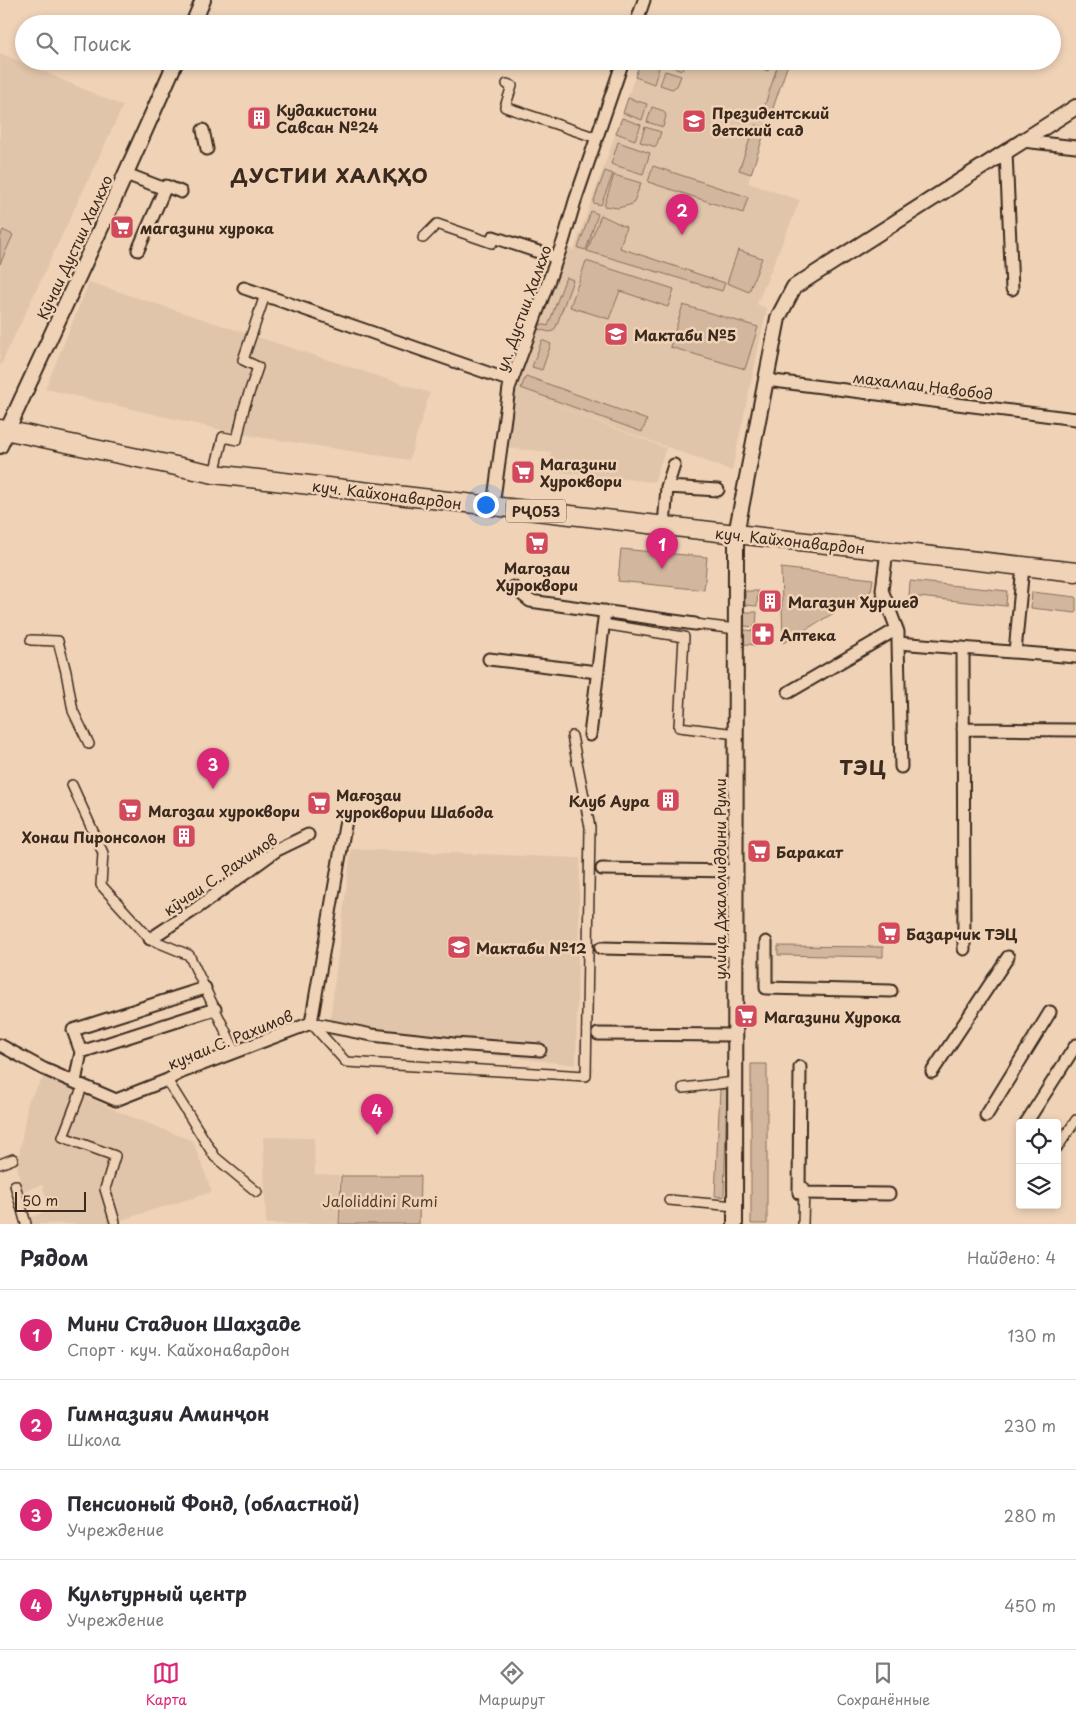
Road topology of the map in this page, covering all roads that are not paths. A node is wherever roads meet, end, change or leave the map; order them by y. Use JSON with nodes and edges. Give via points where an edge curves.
{"nodes":[{"id":1,"x":203,"y":0,"type":"edge"},
{"id":2,"x":644,"y":0,"type":"edge"},
{"id":3,"x":197,"y":15,"type":"edge"},
{"id":4,"x":639,"y":15,"type":"edge"},
{"id":5,"x":172,"y":70,"type":"edge"},
{"id":6,"x":620,"y":70,"type":"edge"},
{"id":7,"x":507,"y":84,"type":"dead end"},
{"id":8,"x":1076,"y":107,"type":"edge"},
{"id":9,"x":203,"y":130,"type":"dead end"},
{"id":10,"x":597,"y":138,"type":"junction"},
{"id":11,"x":1023,"y":142,"type":"junction"},
{"id":12,"x":1076,"y":146,"type":"edge"},
{"id":13,"x":207,"y":149,"type":"dead end"},
{"id":14,"x":1006,"y":152,"type":"junction"},
{"id":15,"x":126,"y":174,"type":"junction"},
{"id":16,"x":165,"y":189,"type":"junction"},
{"id":17,"x":181,"y":192,"type":"dead end"},
{"id":18,"x":423,"y":238,"type":"dead end"},
{"id":19,"x":492,"y":240,"type":"joint"},
{"id":20,"x":138,"y":250,"type":"dead end"},
{"id":21,"x":557,"y":258,"type":"junction"},
{"id":22,"x":244,"y":288,"type":"dead end"},
{"id":23,"x":1012,"y":289,"type":"dead end"},
{"id":24,"x":265,"y":295,"type":"junction"},
{"id":25,"x":766,"y":380,"type":"junction"},
{"id":26,"x":511,"y":381,"type":"junction"},
{"id":27,"x":1076,"y":419,"type":"edge"},
{"id":28,"x":2,"y":435,"type":"edge"},
{"id":29,"x":674,"y":465,"type":"dead end"},
{"id":30,"x":214,"y":474,"type":"junction"},
{"id":31,"x":667,"y":487,"type":"junction"},
{"id":32,"x":718,"y":490,"type":"dead end"},
{"id":33,"x":493,"y":506,"type":"junction"},
{"id":34,"x":664,"y":526,"type":"junction"},
{"id":35,"x":736,"y":534,"type":"junction"},
{"id":36,"x":887,"y":551,"type":"junction"},
{"id":37,"x":1023,"y":566,"type":"junction"},
{"id":38,"x":1076,"y":572,"type":"edge"},
{"id":39,"x":513,"y":587,"type":"dead end"},
{"id":40,"x":605,"y":612,"type":"junction"},
{"id":41,"x":603,"y":624,"type":"junction"},
{"id":42,"x":695,"y":624,"type":"joint"},
{"id":43,"x":736,"y":629,"type":"junction"},
{"id":44,"x":897,"y":629,"type":"junction"},
{"id":45,"x":31,"y":640,"type":"dead end"},
{"id":46,"x":898,"y":643,"type":"junction"},
{"id":47,"x":963,"y":648,"type":"junction"},
{"id":48,"x":1015,"y":652,"type":"junction"},
{"id":49,"x":1076,"y":657,"type":"edge"},
{"id":50,"x":489,"y":659,"type":"dead end"},
{"id":51,"x":597,"y":672,"type":"junction"},
{"id":52,"x":789,"y":692,"type":"dead end"},
{"id":53,"x":963,"y":729,"type":"junction"},
{"id":54,"x":1076,"y":730,"type":"edge"},
{"id":55,"x":736,"y":734,"type":"junction"},
{"id":56,"x":590,"y":735,"type":"dead end"},
{"id":57,"x":572,"y":736,"type":"dead end"},
{"id":58,"x":89,"y":744,"type":"dead end"},
{"id":59,"x":901,"y":767,"type":"dead end"},
{"id":60,"x":72,"y":785,"type":"dead end"},
{"id":61,"x":346,"y":820,"type":"dead end"},
{"id":62,"x":308,"y":835,"type":"dead end"},
{"id":63,"x":602,"y":869,"type":"dead end"},
{"id":64,"x":736,"y":872,"type":"junction"},
{"id":65,"x":150,"y":939,"type":"junction"},
{"id":66,"x":766,"y":942,"type":"dead end"},
{"id":67,"x":601,"y":948,"type":"dead end"},
{"id":68,"x":964,"y":948,"type":"dead end"},
{"id":69,"x":735,"y":951,"type":"junction"},
{"id":70,"x":1008,"y":957,"type":"dead end"},
{"id":71,"x":205,"y":988,"type":"junction"},
{"id":72,"x":891,"y":991,"type":"dead end"},
{"id":73,"x":215,"y":1009,"type":"junction"},
{"id":74,"x":1050,"y":1012,"type":"dead end"},
{"id":75,"x":311,"y":1023,"type":"junction"},
{"id":76,"x":598,"y":1034,"type":"dead end"},
{"id":77,"x":735,"y":1035,"type":"junction"},
{"id":78,"x":0,"y":1045,"type":"edge"},
{"id":79,"x":1076,"y":1045,"type":"edge"},
{"id":80,"x":540,"y":1050,"type":"dead end"},
{"id":81,"x":235,"y":1051,"type":"junction"},
{"id":82,"x":81,"y":1052,"type":"junction"},
{"id":83,"x":802,"y":1068,"type":"dead end"},
{"id":84,"x":932,"y":1072,"type":"dead end"},
{"id":85,"x":167,"y":1080,"type":"junction"},
{"id":86,"x":735,"y":1082,"type":"junction"},
{"id":87,"x":78,"y":1087,"type":"junction"},
{"id":88,"x":683,"y":1088,"type":"dead end"},
{"id":89,"x":986,"y":1116,"type":"dead end"},
{"id":90,"x":1029,"y":1119,"type":"edge"},
{"id":91,"x":1076,"y":1120,"type":"edge"},
{"id":92,"x":1061,"y":1142,"type":"edge"},
{"id":93,"x":13,"y":1159,"type":"dead end"},
{"id":94,"x":0,"y":1164,"type":"edge"},
{"id":95,"x":15,"y":1185,"type":"dead end"},
{"id":96,"x":258,"y":1192,"type":"dead end"},
{"id":97,"x":804,"y":1194,"type":"junction"},
{"id":98,"x":889,"y":1194,"type":"dead end"},
{"id":99,"x":669,"y":1200,"type":"dead end"},
{"id":100,"x":735,"y":1206,"type":"junction"},
{"id":101,"x":115,"y":1222,"type":"dead end"},
{"id":102,"x":26,"y":1224,"type":"edge"},
{"id":103,"x":735,"y":1224,"type":"edge"},
{"id":104,"x":803,"y":1224,"type":"edge"}],
"edges":[{"from":1,"to":3,"type":"street"},
{"from":2,"to":4,"type":"street"},
{"from":5,"to":15,"type":"street","name":"Кӯчаи Дустии Халкхо"},
{"from":6,"to":10,"type":"street","name":"ул. Дустии Халкхо"},
{"from":7,"to":10,"type":"street","via":[[512,86],[506,107]]},
{"from":8,"to":11,"type":"street","name":"улица Джалолиддини Руми"},
{"from":9,"to":13,"type":"street"},
{"from":10,"to":21,"type":"street","name":"ул. Дустии Халкхо"},
{"from":11,"to":12,"type":"street"},
{"from":11,"to":14,"type":"street","name":"улица Джалолиддини Руми"},
{"from":14,"to":23,"type":"street"},
{"from":14,"to":25,"type":"street","name":"улица Джалолиддини Руми","via":[[794,288],[778,318]]},
{"from":15,"to":16,"type":"street"},
{"from":15,"to":28,"type":"street","name":"Кӯчаи Дустии Халкхо"},
{"from":16,"to":17,"type":"street","via":[[166,186]]},
{"from":16,"to":20,"type":"street"},
{"from":18,"to":19,"type":"street","via":[[437,224]]},
{"from":19,"to":21,"type":"street"},
{"from":21,"to":26,"type":"street","name":"ул. Дустии Халкхо"},
{"from":22,"to":24,"type":"street"},
{"from":24,"to":26,"type":"street"},
{"from":24,"to":30,"type":"street","via":[[243,360],[258,367],[237,440],[223,437]]},
{"from":25,"to":27,"type":"street","name":"махаллаи Навобод"},
{"from":25,"to":35,"type":"street","name":"улица Джалолиддини Руми"},
{"from":26,"to":33,"type":"street","name":"ул. Дустии Халкхо"},
{"from":28,"to":30,"type":"main road","name":"куч. Кайхонавардон","number":"РҶ053"},
{"from":29,"to":31,"type":"street"},
{"from":30,"to":33,"type":"main road","name":"куч. Кайхонавардон","number":"РҶ053"},
{"from":31,"to":32,"type":"street"},
{"from":31,"to":34,"type":"street"},
{"from":33,"to":34,"type":"main road","name":"куч. Кайхонавардон","number":"РҶ053"},
{"from":34,"to":35,"type":"main road","name":"куч. Кайхонавардон","number":"РҶ053"},
{"from":35,"to":36,"type":"main road","name":"куч. Кайхонавардон","number":"РҶ053"},
{"from":35,"to":43,"type":"street","name":"улица Джалолиддини Руми"},
{"from":36,"to":37,"type":"main road","name":"куч. Кайхонавардон","number":"РҶ053"},
{"from":36,"to":44,"type":"street","via":[[882,590]]},
{"from":37,"to":38,"type":"main road","name":"куч. Кайхонавардон","number":"РҶ053"},
{"from":37,"to":48,"type":"street"},
{"from":39,"to":40,"type":"street","via":[[530,601]]},
{"from":40,"to":41,"type":"street"},
{"from":40,"to":42,"type":"street"},
{"from":41,"to":51,"type":"street"},
{"from":41,"to":55,"type":"street","via":[[684,636],[679,727]]},
{"from":42,"to":43,"type":"street"},
{"from":43,"to":55,"type":"street","name":"улица Джалолиддини Руми"},
{"from":44,"to":46,"type":"street"},
{"from":44,"to":52,"type":"street"},
{"from":45,"to":58,"type":"street","via":[[58,641],[73,711]]},
{"from":46,"to":47,"type":"street"},
{"from":46,"to":59,"type":"street"},
{"from":47,"to":48,"type":"street"},
{"from":47,"to":53,"type":"street"},
{"from":48,"to":49,"type":"street"},
{"from":50,"to":51,"type":"street"},
{"from":51,"to":56,"type":"street"},
{"from":53,"to":54,"type":"street"},
{"from":53,"to":68,"type":"street"},
{"from":55,"to":64,"type":"street","name":"улица Джалолиддини Руми"},
{"from":57,"to":75,"type":"street","via":[[590,826],[586,1076],[346,1062]]},
{"from":60,"to":65,"type":"street","via":[[103,853],[101,886]]},
{"from":61,"to":75,"type":"street","name":"кучаи С. Рахимов"},
{"from":62,"to":65,"type":"street","name":"кӯчаи С. Рахимов","via":[[277,850]]},
{"from":63,"to":64,"type":"street"},
{"from":64,"to":69,"type":"street","name":"улица Джалолиддини Руми"},
{"from":65,"to":71,"type":"street","via":[[189,955]]},
{"from":66,"to":72,"type":"street","via":[[766,988]]},
{"from":67,"to":69,"type":"street"},
{"from":69,"to":77,"type":"street","name":"улица Джалолиддини Руми"},
{"from":70,"to":84,"type":"street"},
{"from":71,"to":73,"type":"street"},
{"from":71,"to":82,"type":"street","via":[[74,1030]]},
{"from":73,"to":81,"type":"street"},
{"from":73,"to":82,"type":"street"},
{"from":74,"to":89,"type":"street"},
{"from":75,"to":80,"type":"street","via":[[372,1035]]},
{"from":75,"to":81,"type":"street","name":"кучаи С. Рахимов"},
{"from":76,"to":77,"type":"street"},
{"from":77,"to":86,"type":"street","name":"улица Джалолиддини Руми"},
{"from":78,"to":87,"type":"street","name":"кучаи С. Рахимов"},
{"from":79,"to":90,"type":"street"},
{"from":81,"to":85,"type":"street","name":"кучаи С. Рахимов"},
{"from":82,"to":87,"type":"street"},
{"from":83,"to":97,"type":"street","via":[[799,1193]]},
{"from":85,"to":87,"type":"street","name":"кучаи С. Рахимов","via":[[116,1100]]},
{"from":85,"to":96,"type":"street","via":[[215,1157]]},
{"from":86,"to":88,"type":"street"},
{"from":86,"to":100,"type":"street","name":"улица Джалолиддини Руми"},
{"from":87,"to":101,"type":"street","via":[[63,1137],[114,1156],[104,1189]]},
{"from":91,"to":92,"type":"street"},
{"from":93,"to":94,"type":"street"},
{"from":95,"to":102,"type":"street"},
{"from":97,"to":98,"type":"street"},
{"from":97,"to":104,"type":"street"},
{"from":99,"to":100,"type":"street"},
{"from":100,"to":103,"type":"street","name":"улица Джалолиддини Руми"}]}
